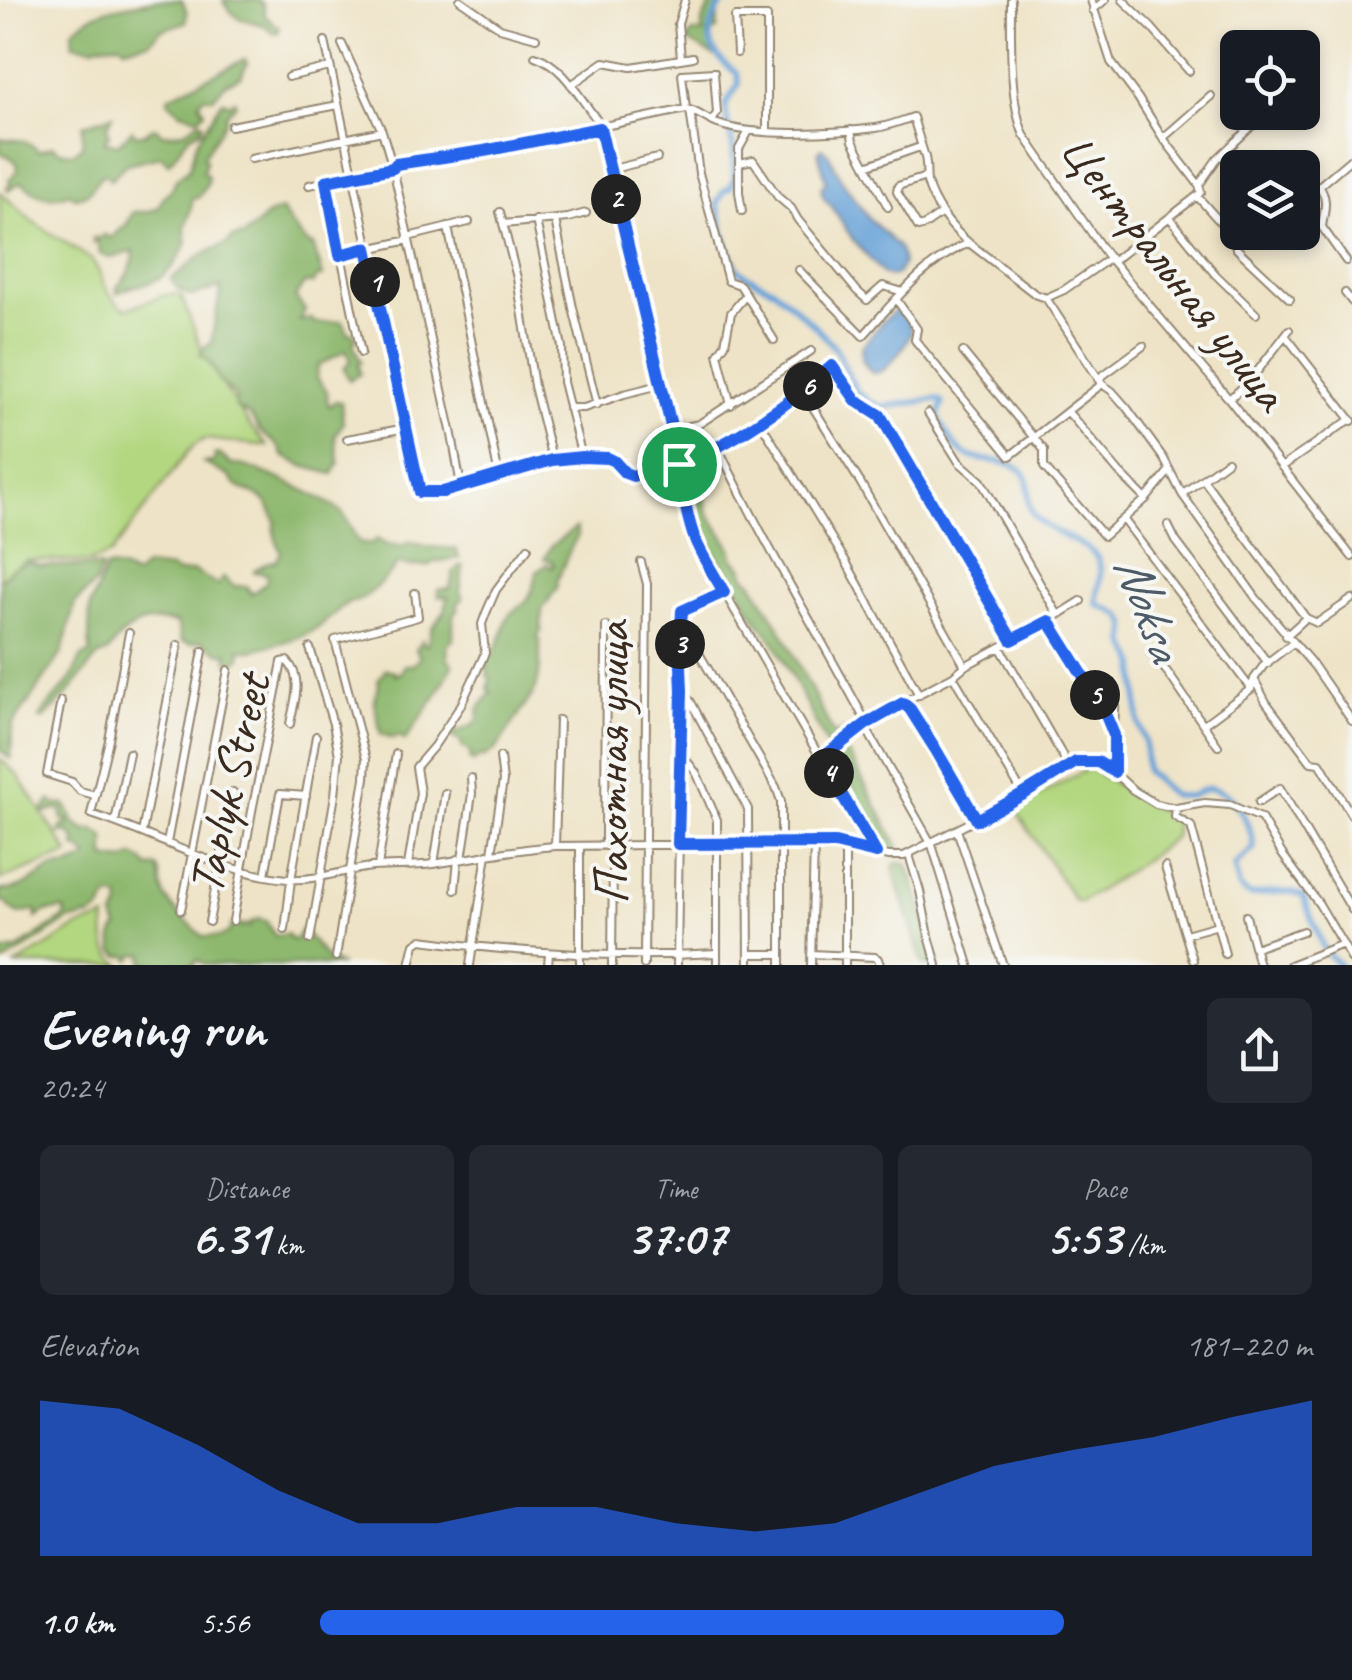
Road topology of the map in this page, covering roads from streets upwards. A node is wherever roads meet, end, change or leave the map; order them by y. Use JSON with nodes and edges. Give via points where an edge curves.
{"nodes":[{"id":1,"x":685,"y":0,"type":"edge"},
{"id":2,"x":1011,"y":0,"type":"edge"},
{"id":3,"x":1090,"y":0,"type":"edge"},
{"id":4,"x":1105,"y":0,"type":"edge"},
{"id":5,"x":1123,"y":0,"type":"edge"},
{"id":6,"x":465,"y":1,"type":"edge"},
{"id":7,"x":1094,"y":10,"type":"junction"},
{"id":8,"x":536,"y":38,"type":"dead end"},
{"id":9,"x":325,"y":41,"type":"dead end"},
{"id":10,"x":342,"y":44,"type":"dead end"},
{"id":11,"x":737,"y":53,"type":"dead end"},
{"id":12,"x":534,"y":56,"type":"dead end"},
{"id":13,"x":694,"y":57,"type":"dead end"},
{"id":14,"x":681,"y":58,"type":"junction"},
{"id":15,"x":330,"y":67,"type":"junction"},
{"id":16,"x":1189,"y":70,"type":"dead end"},
{"id":17,"x":288,"y":77,"type":"dead end"},
{"id":18,"x":571,"y":85,"type":"junction"},
{"id":19,"x":1211,"y":96,"type":"dead end"},
{"id":20,"x":338,"y":105,"type":"junction"},
{"id":21,"x":688,"y":110,"type":"junction"},
{"id":22,"x":715,"y":123,"type":"junction"},
{"id":23,"x":232,"y":126,"type":"dead end"},
{"id":24,"x":600,"y":128,"type":"junction"},
{"id":25,"x":748,"y":129,"type":"junction"},
{"id":26,"x":850,"y":130,"type":"junction"},
{"id":27,"x":1247,"y":130,"type":"edge"},
{"id":28,"x":382,"y":131,"type":"junction"},
{"id":29,"x":766,"y":132,"type":"junction"},
{"id":30,"x":1163,"y":138,"type":"junction"},
{"id":31,"x":344,"y":139,"type":"junction"},
{"id":32,"x":920,"y":146,"type":"junction"},
{"id":33,"x":657,"y":158,"type":"dead end"},
{"id":34,"x":1352,"y":158,"type":"edge"},
{"id":35,"x":251,"y":159,"type":"dead end"},
{"id":36,"x":740,"y":162,"type":"junction"},
{"id":37,"x":866,"y":166,"type":"junction"},
{"id":38,"x":393,"y":168,"type":"junction"},
{"id":39,"x":609,"y":170,"type":"junction"},
{"id":40,"x":354,"y":176,"type":"junction"},
{"id":41,"x":926,"y":177,"type":"junction"},
{"id":42,"x":326,"y":181,"type":"junction"},
{"id":43,"x":309,"y":185,"type":"dead end"},
{"id":44,"x":1200,"y":185,"type":"junction"},
{"id":45,"x":1320,"y":185,"type":"edge"},
{"id":46,"x":1320,"y":187,"type":"edge"},
{"id":47,"x":1197,"y":196,"type":"junction"},
{"id":48,"x":888,"y":207,"type":"dead end"},
{"id":49,"x":742,"y":210,"type":"dead end"},
{"id":50,"x":500,"y":212,"type":"dead end"},
{"id":51,"x":586,"y":213,"type":"dead end"},
{"id":52,"x":942,"y":213,"type":"junction"},
{"id":53,"x":1170,"y":218,"type":"junction"},
{"id":54,"x":536,"y":220,"type":"junction"},
{"id":55,"x":554,"y":220,"type":"junction"},
{"id":56,"x":469,"y":222,"type":"dead end"},
{"id":57,"x":1220,"y":222,"type":"edge"},
{"id":58,"x":503,"y":224,"type":"junction"},
{"id":59,"x":448,"y":227,"type":"junction"},
{"id":60,"x":409,"y":238,"type":"junction"},
{"id":61,"x":969,"y":243,"type":"junction"},
{"id":62,"x":367,"y":248,"type":"junction"},
{"id":63,"x":1238,"y":250,"type":"edge"},
{"id":64,"x":340,"y":255,"type":"junction"},
{"id":65,"x":1112,"y":260,"type":"junction"},
{"id":66,"x":1346,"y":261,"type":"dead end"},
{"id":67,"x":799,"y":270,"type":"dead end"},
{"id":68,"x":903,"y":292,"type":"junction"},
{"id":69,"x":1345,"y":293,"type":"dead end"},
{"id":70,"x":745,"y":296,"type":"junction"},
{"id":71,"x":1046,"y":298,"type":"junction"},
{"id":72,"x":896,"y":299,"type":"junction"},
{"id":73,"x":1290,"y":299,"type":"dead end"},
{"id":74,"x":1352,"y":302,"type":"edge"},
{"id":75,"x":1256,"y":314,"type":"dead end"},
{"id":76,"x":774,"y":340,"type":"dead end"},
{"id":77,"x":1143,"y":346,"type":"dead end"},
{"id":78,"x":360,"y":352,"type":"dead end"},
{"id":79,"x":811,"y":352,"type":"dead end"},
{"id":80,"x":963,"y":352,"type":"dead end"},
{"id":81,"x":1100,"y":382,"type":"junction"},
{"id":82,"x":660,"y":386,"type":"junction"},
{"id":83,"x":802,"y":390,"type":"junction"},
{"id":84,"x":1229,"y":399,"type":"junction"},
{"id":85,"x":597,"y":405,"type":"junction"},
{"id":86,"x":731,"y":405,"type":"junction"},
{"id":87,"x":569,"y":408,"type":"junction"},
{"id":88,"x":1068,"y":412,"type":"junction"},
{"id":89,"x":928,"y":413,"type":"dead end"},
{"id":90,"x":1352,"y":419,"type":"edge"},
{"id":91,"x":760,"y":420,"type":"junction"},
{"id":92,"x":406,"y":428,"type":"junction"},
{"id":93,"x":672,"y":430,"type":"junction"},
{"id":94,"x":1034,"y":438,"type":"junction"},
{"id":95,"x":347,"y":439,"type":"dead end"},
{"id":96,"x":718,"y":447,"type":"junction"},
{"id":97,"x":582,"y":457,"type":"junction"},
{"id":98,"x":552,"y":460,"type":"junction"},
{"id":99,"x":1227,"y":461,"type":"dead end"},
{"id":100,"x":679,"y":464,"type":"junction"},
{"id":101,"x":1283,"y":466,"type":"junction"},
{"id":102,"x":1170,"y":471,"type":"junction"},
{"id":103,"x":499,"y":476,"type":"junction"},
{"id":104,"x":1203,"y":479,"type":"junction"},
{"id":105,"x":461,"y":486,"type":"junction"},
{"id":106,"x":1182,"y":494,"type":"junction"},
{"id":107,"x":1146,"y":498,"type":"junction"},
{"id":108,"x":1124,"y":520,"type":"junction"},
{"id":109,"x":1168,"y":525,"type":"dead end"},
{"id":110,"x":528,"y":548,"type":"dead end"},
{"id":111,"x":1352,"y":556,"type":"edge"},
{"id":112,"x":641,"y":562,"type":"dead end"},
{"id":113,"x":724,"y":592,"type":"junction"},
{"id":114,"x":415,"y":594,"type":"dead end"},
{"id":115,"x":1352,"y":599,"type":"edge"},
{"id":116,"x":1081,"y":600,"type":"dead end"},
{"id":117,"x":1058,"y":616,"type":"junction"},
{"id":118,"x":1306,"y":618,"type":"junction"},
{"id":119,"x":1049,"y":621,"type":"junction"},
{"id":120,"x":606,"y":626,"type":"dead end"},
{"id":121,"x":129,"y":633,"type":"dead end"},
{"id":122,"x":1286,"y":636,"type":"junction"},
{"id":123,"x":685,"y":638,"type":"junction"},
{"id":124,"x":1012,"y":640,"type":"junction"},
{"id":125,"x":1293,"y":643,"type":"junction"},
{"id":126,"x":178,"y":645,"type":"dead end"},
{"id":127,"x":1000,"y":647,"type":"junction"},
{"id":128,"x":310,"y":648,"type":"dead end"},
{"id":129,"x":202,"y":651,"type":"dead end"},
{"id":130,"x":1150,"y":654,"type":"dead end"},
{"id":131,"x":1268,"y":662,"type":"junction"},
{"id":132,"x":964,"y":666,"type":"junction"},
{"id":133,"x":228,"y":670,"type":"dead end"},
{"id":134,"x":953,"y":676,"type":"junction"},
{"id":135,"x":1254,"y":679,"type":"junction"},
{"id":136,"x":1251,"y":689,"type":"junction"},
{"id":137,"x":1116,"y":690,"type":"dead end"},
{"id":138,"x":682,"y":691,"type":"junction"},
{"id":139,"x":919,"y":695,"type":"junction"},
{"id":140,"x":61,"y":701,"type":"dead end"},
{"id":141,"x":903,"y":703,"type":"junction"},
{"id":142,"x":559,"y":720,"type":"dead end"},
{"id":143,"x":1352,"y":721,"type":"edge"},
{"id":144,"x":290,"y":724,"type":"dead end"},
{"id":145,"x":866,"y":724,"type":"junction"},
{"id":146,"x":1204,"y":724,"type":"junction"},
{"id":147,"x":1114,"y":735,"type":"junction"},
{"id":148,"x":316,"y":736,"type":"dead end"},
{"id":149,"x":1218,"y":746,"type":"dead end"},
{"id":150,"x":129,"y":752,"type":"dead end"},
{"id":151,"x":396,"y":754,"type":"dead end"},
{"id":152,"x":500,"y":757,"type":"dead end"},
{"id":153,"x":821,"y":759,"type":"junction"},
{"id":154,"x":686,"y":761,"type":"dead end"},
{"id":155,"x":1068,"y":765,"type":"junction"},
{"id":156,"x":1114,"y":772,"type":"junction"},
{"id":157,"x":471,"y":778,"type":"dead end"},
{"id":158,"x":232,"y":792,"type":"dead end"},
{"id":159,"x":445,"y":793,"type":"dead end"},
{"id":160,"x":1024,"y":794,"type":"junction"},
{"id":161,"x":95,"y":795,"type":"junction"},
{"id":162,"x":306,"y":796,"type":"junction"},
{"id":163,"x":1259,"y":802,"type":"dead end"},
{"id":164,"x":1176,"y":808,"type":"junction"},
{"id":165,"x":1352,"y":816,"type":"edge"},
{"id":166,"x":977,"y":820,"type":"junction"},
{"id":167,"x":115,"y":822,"type":"junction"},
{"id":168,"x":957,"y":830,"type":"junction"},
{"id":169,"x":142,"y":833,"type":"junction"},
{"id":170,"x":166,"y":843,"type":"junction"},
{"id":171,"x":814,"y":843,"type":"junction"},
{"id":172,"x":678,"y":844,"type":"junction"},
{"id":173,"x":716,"y":844,"type":"junction"},
{"id":174,"x":749,"y":844,"type":"junction"},
{"id":175,"x":782,"y":844,"type":"junction"},
{"id":176,"x":845,"y":844,"type":"junction"},
{"id":177,"x":932,"y":844,"type":"junction"},
{"id":178,"x":645,"y":845,"type":"junction"},
{"id":179,"x":553,"y":846,"type":"junction"},
{"id":180,"x":580,"y":846,"type":"junction"},
{"id":181,"x":609,"y":846,"type":"junction"},
{"id":182,"x":876,"y":853,"type":"junction"},
{"id":183,"x":193,"y":854,"type":"junction"},
{"id":184,"x":490,"y":854,"type":"junction"},
{"id":185,"x":908,"y":856,"type":"junction"},
{"id":186,"x":460,"y":859,"type":"junction"},
{"id":187,"x":220,"y":864,"type":"junction"},
{"id":188,"x":434,"y":864,"type":"junction"},
{"id":189,"x":378,"y":866,"type":"junction"},
{"id":190,"x":408,"y":866,"type":"junction"},
{"id":191,"x":1165,"y":867,"type":"dead end"},
{"id":192,"x":243,"y":870,"type":"junction"},
{"id":193,"x":349,"y":870,"type":"junction"},
{"id":194,"x":265,"y":874,"type":"junction"},
{"id":195,"x":320,"y":876,"type":"junction"},
{"id":196,"x":291,"y":880,"type":"junction"},
{"id":197,"x":455,"y":890,"type":"dead end"},
{"id":198,"x":182,"y":910,"type":"dead end"},
{"id":199,"x":1352,"y":910,"type":"edge"},
{"id":200,"x":1246,"y":916,"type":"dead end"},
{"id":201,"x":233,"y":921,"type":"dead end"},
{"id":202,"x":208,"y":922,"type":"dead end"},
{"id":203,"x":1218,"y":925,"type":"junction"},
{"id":204,"x":285,"y":930,"type":"dead end"},
{"id":205,"x":1304,"y":932,"type":"dead end"},
{"id":206,"x":1185,"y":934,"type":"junction"},
{"id":207,"x":310,"y":940,"type":"dead end"},
{"id":208,"x":1343,"y":944,"type":"junction"},
{"id":209,"x":473,"y":947,"type":"junction"},
{"id":210,"x":1255,"y":948,"type":"junction"},
{"id":211,"x":549,"y":953,"type":"junction"},
{"id":212,"x":717,"y":953,"type":"junction"},
{"id":213,"x":612,"y":954,"type":"junction"},
{"id":214,"x":749,"y":954,"type":"junction"},
{"id":215,"x":781,"y":954,"type":"junction"},
{"id":216,"x":811,"y":954,"type":"junction"},
{"id":217,"x":1225,"y":954,"type":"dead end"},
{"id":218,"x":580,"y":955,"type":"junction"},
{"id":219,"x":644,"y":955,"type":"junction"},
{"id":220,"x":676,"y":955,"type":"junction"},
{"id":221,"x":845,"y":955,"type":"junction"},
{"id":222,"x":1351,"y":956,"type":"edge"},
{"id":223,"x":336,"y":957,"type":"dead end"},
{"id":224,"x":1193,"y":960,"type":"dead end"},
{"id":225,"x":879,"y":962,"type":"edge"},
{"id":226,"x":410,"y":965,"type":"edge"},
{"id":227,"x":470,"y":965,"type":"edge"},
{"id":228,"x":548,"y":965,"type":"edge"},
{"id":229,"x":580,"y":965,"type":"edge"},
{"id":230,"x":612,"y":965,"type":"edge"},
{"id":231,"x":644,"y":965,"type":"edge"},
{"id":232,"x":676,"y":965,"type":"edge"},
{"id":233,"x":717,"y":965,"type":"edge"},
{"id":234,"x":749,"y":965,"type":"edge"},
{"id":235,"x":780,"y":965,"type":"edge"},
{"id":236,"x":811,"y":965,"type":"edge"},
{"id":237,"x":845,"y":965,"type":"edge"},
{"id":238,"x":937,"y":965,"type":"edge"},
{"id":239,"x":969,"y":965,"type":"edge"},
{"id":240,"x":1003,"y":965,"type":"edge"},
{"id":241,"x":1259,"y":965,"type":"edge"},
{"id":242,"x":1290,"y":965,"type":"edge"}],
"edges":[{"from":1,"to":14,"type":"street","via":[[678,24]]},
{"from":2,"to":65,"type":"street","name":"Центральная улица","via":[[1020,124]]},
{"from":3,"to":7,"type":"street"},
{"from":4,"to":7,"type":"street"},
{"from":5,"to":16,"type":"street"},
{"from":6,"to":8,"type":"street","via":[[500,28]]},
{"from":7,"to":30,"type":"street","via":[[1111,62]]},
{"from":9,"to":15,"type":"street"},
{"from":10,"to":28,"type":"street"},
{"from":11,"to":29,"type":"street","via":[[735,17],[766,16]]},
{"from":12,"to":18,"type":"street"},
{"from":13,"to":14,"type":"street"},
{"from":14,"to":18,"type":"street","via":[[631,67],[604,62]]},
{"from":15,"to":17,"type":"street"},
{"from":15,"to":20,"type":"street"},
{"from":18,"to":24,"type":"street"},
{"from":19,"to":30,"type":"street"},
{"from":20,"to":23,"type":"street"},
{"from":20,"to":31,"type":"street"},
{"from":21,"to":22,"type":"street"},
{"from":21,"to":22,"type":"street","via":[[682,74],[714,72]]},
{"from":21,"to":24,"type":"street"},
{"from":21,"to":70,"type":"street","via":[[728,281]]},
{"from":22,"to":25,"type":"street"},
{"from":24,"to":38,"type":"street"},
{"from":24,"to":39,"type":"street"},
{"from":25,"to":29,"type":"street"},
{"from":25,"to":36,"type":"street"},
{"from":26,"to":29,"type":"street"},
{"from":26,"to":32,"type":"street","via":[[914,117]]},
{"from":26,"to":37,"type":"street"},
{"from":27,"to":44,"type":"street"},
{"from":28,"to":31,"type":"street"},
{"from":28,"to":38,"type":"street"},
{"from":30,"to":44,"type":"street"},
{"from":31,"to":35,"type":"street"},
{"from":31,"to":40,"type":"street"},
{"from":32,"to":37,"type":"street"},
{"from":32,"to":41,"type":"street"},
{"from":33,"to":39,"type":"street"},
{"from":34,"to":45,"type":"street"},
{"from":36,"to":49,"type":"street"},
{"from":36,"to":68,"type":"street","via":[[752,160],[867,300],[883,286]]},
{"from":37,"to":48,"type":"street"},
{"from":38,"to":40,"type":"street"},
{"from":38,"to":60,"type":"street"},
{"from":39,"to":82,"type":"street"},
{"from":40,"to":42,"type":"street"},
{"from":40,"to":62,"type":"street"},
{"from":41,"to":52,"type":"street"},
{"from":41,"to":52,"type":"street","via":[[897,192],[918,227]]},
{"from":42,"to":43,"type":"street"},
{"from":42,"to":64,"type":"street"},
{"from":44,"to":47,"type":"street"},
{"from":46,"to":66,"type":"street","via":[[1326,202],[1322,226]]},
{"from":47,"to":53,"type":"street"},
{"from":47,"to":57,"type":"street"},
{"from":50,"to":58,"type":"street"},
{"from":51,"to":55,"type":"street"},
{"from":52,"to":61,"type":"street"},
{"from":53,"to":65,"type":"street"},
{"from":53,"to":75,"type":"street"},
{"from":54,"to":55,"type":"street"},
{"from":54,"to":58,"type":"street"},
{"from":54,"to":87,"type":"street"},
{"from":55,"to":85,"type":"street"},
{"from":56,"to":59,"type":"street"},
{"from":58,"to":98,"type":"street"},
{"from":59,"to":60,"type":"street"},
{"from":59,"to":103,"type":"street"},
{"from":60,"to":62,"type":"street"},
{"from":60,"to":105,"type":"street"},
{"from":61,"to":68,"type":"street"},
{"from":61,"to":71,"type":"street"},
{"from":62,"to":64,"type":"street"},
{"from":62,"to":92,"type":"street"},
{"from":63,"to":73,"type":"street"},
{"from":64,"to":78,"type":"street"},
{"from":65,"to":71,"type":"street"},
{"from":65,"to":84,"type":"street","name":"Центральная улица"},
{"from":67,"to":72,"type":"street","via":[[863,336]]},
{"from":68,"to":72,"type":"street"},
{"from":69,"to":74,"type":"street"},
{"from":70,"to":76,"type":"street"},
{"from":70,"to":86,"type":"street","via":[[731,313],[718,354]]},
{"from":71,"to":81,"type":"street"},
{"from":72,"to":94,"type":"street","via":[[917,329],[915,340],[1010,456]]},
{"from":77,"to":81,"type":"street"},
{"from":79,"to":86,"type":"street"},
{"from":80,"to":94,"type":"street"},
{"from":81,"to":88,"type":"street"},
{"from":81,"to":102,"type":"street","via":[[1127,408]]},
{"from":82,"to":85,"type":"street"},
{"from":82,"to":93,"type":"street"},
{"from":83,"to":91,"type":"street"},
{"from":83,"to":124,"type":"street","via":[[834,364],[856,400],[880,415]]},
{"from":83,"to":132,"type":"street"},
{"from":84,"to":90,"type":"street","via":[[1287,332]]},
{"from":84,"to":101,"type":"street","name":"Центральная улица"},
{"from":85,"to":87,"type":"street"},
{"from":86,"to":93,"type":"street","via":[[693,427]]},
{"from":87,"to":97,"type":"street"},
{"from":88,"to":94,"type":"street"},
{"from":88,"to":107,"type":"street"},
{"from":89,"to":117,"type":"street","via":[[959,462],[981,482]]},
{"from":90,"to":101,"type":"street"},
{"from":91,"to":96,"type":"street"},
{"from":91,"to":139,"type":"street"},
{"from":92,"to":95,"type":"street"},
{"from":92,"to":105,"type":"street","via":[[420,492]]},
{"from":93,"to":100,"type":"street"},
{"from":94,"to":108,"type":"street","via":[[1044,450],[1044,467],[1104,536]]},
{"from":96,"to":100,"type":"street"},
{"from":96,"to":145,"type":"street"},
{"from":97,"to":98,"type":"street"},
{"from":97,"to":100,"type":"street","via":[[608,458],[633,476],[674,459]]},
{"from":98,"to":103,"type":"street"},
{"from":99,"to":104,"type":"street"},
{"from":100,"to":113,"type":"street","via":[[695,538]]},
{"from":101,"to":111,"type":"street","name":"Центральная улица"},
{"from":102,"to":106,"type":"street"},
{"from":102,"to":107,"type":"street"},
{"from":103,"to":105,"type":"street"},
{"from":104,"to":106,"type":"street"},
{"from":104,"to":118,"type":"street"},
{"from":106,"to":122,"type":"street"},
{"from":107,"to":108,"type":"street"},
{"from":108,"to":136,"type":"street"},
{"from":109,"to":131,"type":"street"},
{"from":110,"to":190,"type":"street","via":[[486,613],[485,653],[461,704],[416,767],[420,793]]},
{"from":112,"to":178,"type":"street","name":"Пахотная улица","via":[[647,584]]},
{"from":113,"to":123,"type":"street","via":[[682,611]]},
{"from":113,"to":153,"type":"street"},
{"from":114,"to":193,"type":"street","via":[[418,617],[335,640],[366,759]]},
{"from":115,"to":118,"type":"street","via":[[1317,623]]},
{"from":116,"to":117,"type":"street"},
{"from":117,"to":119,"type":"street"},
{"from":118,"to":122,"type":"street"},
{"from":119,"to":124,"type":"street"},
{"from":119,"to":147,"type":"street"},
{"from":120,"to":181,"type":"street"},
{"from":121,"to":161,"type":"street"},
{"from":122,"to":125,"type":"street"},
{"from":123,"to":138,"type":"street"},
{"from":123,"to":175,"type":"street","via":[[776,787]]},
{"from":124,"to":127,"type":"street"},
{"from":125,"to":131,"type":"street"},
{"from":125,"to":143,"type":"street"},
{"from":126,"to":169,"type":"street"},
{"from":127,"to":132,"type":"street"},
{"from":127,"to":155,"type":"street"},
{"from":128,"to":195,"type":"street","via":[[339,755]]},
{"from":129,"to":170,"type":"street"},
{"from":130,"to":146,"type":"street"},
{"from":131,"to":135,"type":"street"},
{"from":132,"to":134,"type":"street"},
{"from":133,"to":183,"type":"street"},
{"from":134,"to":139,"type":"street"},
{"from":134,"to":160,"type":"street"},
{"from":135,"to":136,"type":"street"},
{"from":135,"to":165,"type":"street"},
{"from":136,"to":146,"type":"street"},
{"from":137,"to":147,"type":"street"},
{"from":138,"to":172,"type":"street"},
{"from":138,"to":174,"type":"street","via":[[748,809]]},
{"from":139,"to":141,"type":"street"},
{"from":140,"to":161,"type":"street","via":[[47,774]]},
{"from":141,"to":145,"type":"street"},
{"from":141,"to":166,"type":"street"},
{"from":142,"to":179,"type":"street"},
{"from":144,"to":192,"type":"street","name":"Taplyk Street","via":[[298,681],[288,661],[282,662]]},
{"from":145,"to":153,"type":"street"},
{"from":145,"to":177,"type":"street"},
{"from":146,"to":149,"type":"street"},
{"from":147,"to":156,"type":"street"},
{"from":148,"to":162,"type":"street"},
{"from":150,"to":167,"type":"street"},
{"from":151,"to":189,"type":"street"},
{"from":152,"to":184,"type":"street","via":[[503,781]]},
{"from":153,"to":182,"type":"street"},
{"from":154,"to":173,"type":"street","via":[[717,820]]},
{"from":155,"to":156,"type":"street","via":[[1091,760]]},
{"from":155,"to":160,"type":"street"},
{"from":156,"to":164,"type":"street","via":[[1156,804]]},
{"from":157,"to":186,"type":"street"},
{"from":158,"to":187,"type":"street"},
{"from":159,"to":188,"type":"street"},
{"from":160,"to":166,"type":"street"},
{"from":161,"to":167,"type":"street","via":[[91,814]]},
{"from":162,"to":194,"type":"street","via":[[280,794]]},
{"from":162,"to":196,"type":"street"},
{"from":163,"to":199,"type":"street","via":[[1280,788]]},
{"from":164,"to":203,"type":"street","via":[[1175,817],[1191,826]]},
{"from":164,"to":208,"type":"street","via":[[1230,805],[1260,818]]},
{"from":166,"to":168,"type":"street"},
{"from":167,"to":169,"type":"street"},
{"from":168,"to":177,"type":"street"},
{"from":168,"to":240,"type":"street"},
{"from":169,"to":170,"type":"street"},
{"from":170,"to":183,"type":"street"},
{"from":171,"to":175,"type":"street"},
{"from":171,"to":176,"type":"street"},
{"from":171,"to":216,"type":"street"},
{"from":172,"to":173,"type":"street"},
{"from":172,"to":178,"type":"street"},
{"from":172,"to":220,"type":"street"},
{"from":173,"to":174,"type":"street"},
{"from":173,"to":212,"type":"street"},
{"from":174,"to":175,"type":"street"},
{"from":174,"to":214,"type":"street"},
{"from":175,"to":215,"type":"street"},
{"from":176,"to":182,"type":"street"},
{"from":176,"to":221,"type":"street"},
{"from":177,"to":185,"type":"street"},
{"from":177,"to":239,"type":"street"},
{"from":178,"to":181,"type":"street"},
{"from":178,"to":219,"type":"street","name":"Пахотная улица"},
{"from":179,"to":180,"type":"street"},
{"from":179,"to":184,"type":"street"},
{"from":180,"to":181,"type":"street"},
{"from":180,"to":218,"type":"street"},
{"from":181,"to":213,"type":"street"},
{"from":182,"to":185,"type":"street"},
{"from":183,"to":187,"type":"street"},
{"from":183,"to":198,"type":"street"},
{"from":184,"to":186,"type":"street"},
{"from":184,"to":209,"type":"street"},
{"from":185,"to":238,"type":"street"},
{"from":186,"to":188,"type":"street"},
{"from":186,"to":197,"type":"street"},
{"from":187,"to":192,"type":"street"},
{"from":187,"to":202,"type":"street"},
{"from":188,"to":190,"type":"street"},
{"from":189,"to":190,"type":"street"},
{"from":189,"to":193,"type":"street"},
{"from":191,"to":206,"type":"street"},
{"from":192,"to":194,"type":"street"},
{"from":192,"to":201,"type":"street","name":"Taplyk Street"},
{"from":193,"to":195,"type":"street"},
{"from":193,"to":223,"type":"street"},
{"from":194,"to":196,"type":"street"},
{"from":195,"to":196,"type":"street"},
{"from":195,"to":207,"type":"street"},
{"from":196,"to":204,"type":"street"},
{"from":200,"to":210,"type":"street"},
{"from":203,"to":206,"type":"street"},
{"from":203,"to":217,"type":"street"},
{"from":205,"to":210,"type":"street"},
{"from":206,"to":224,"type":"street"},
{"from":208,"to":222,"type":"street"},
{"from":208,"to":242,"type":"street"},
{"from":209,"to":211,"type":"street"},
{"from":209,"to":226,"type":"street","via":[[418,941]]},
{"from":209,"to":227,"type":"street"},
{"from":210,"to":241,"type":"street"},
{"from":211,"to":218,"type":"street"},
{"from":211,"to":228,"type":"street"},
{"from":212,"to":220,"type":"street"},
{"from":212,"to":233,"type":"street"},
{"from":213,"to":218,"type":"street"},
{"from":213,"to":219,"type":"street"},
{"from":213,"to":230,"type":"street"},
{"from":214,"to":215,"type":"street"},
{"from":214,"to":234,"type":"street"},
{"from":215,"to":235,"type":"street"},
{"from":216,"to":221,"type":"street"},
{"from":216,"to":236,"type":"street"},
{"from":218,"to":229,"type":"street"},
{"from":219,"to":220,"type":"street"},
{"from":219,"to":231,"type":"street","name":"Пахотная улица"},
{"from":220,"to":232,"type":"street"},
{"from":221,"to":225,"type":"street"},
{"from":221,"to":237,"type":"street"}]}
